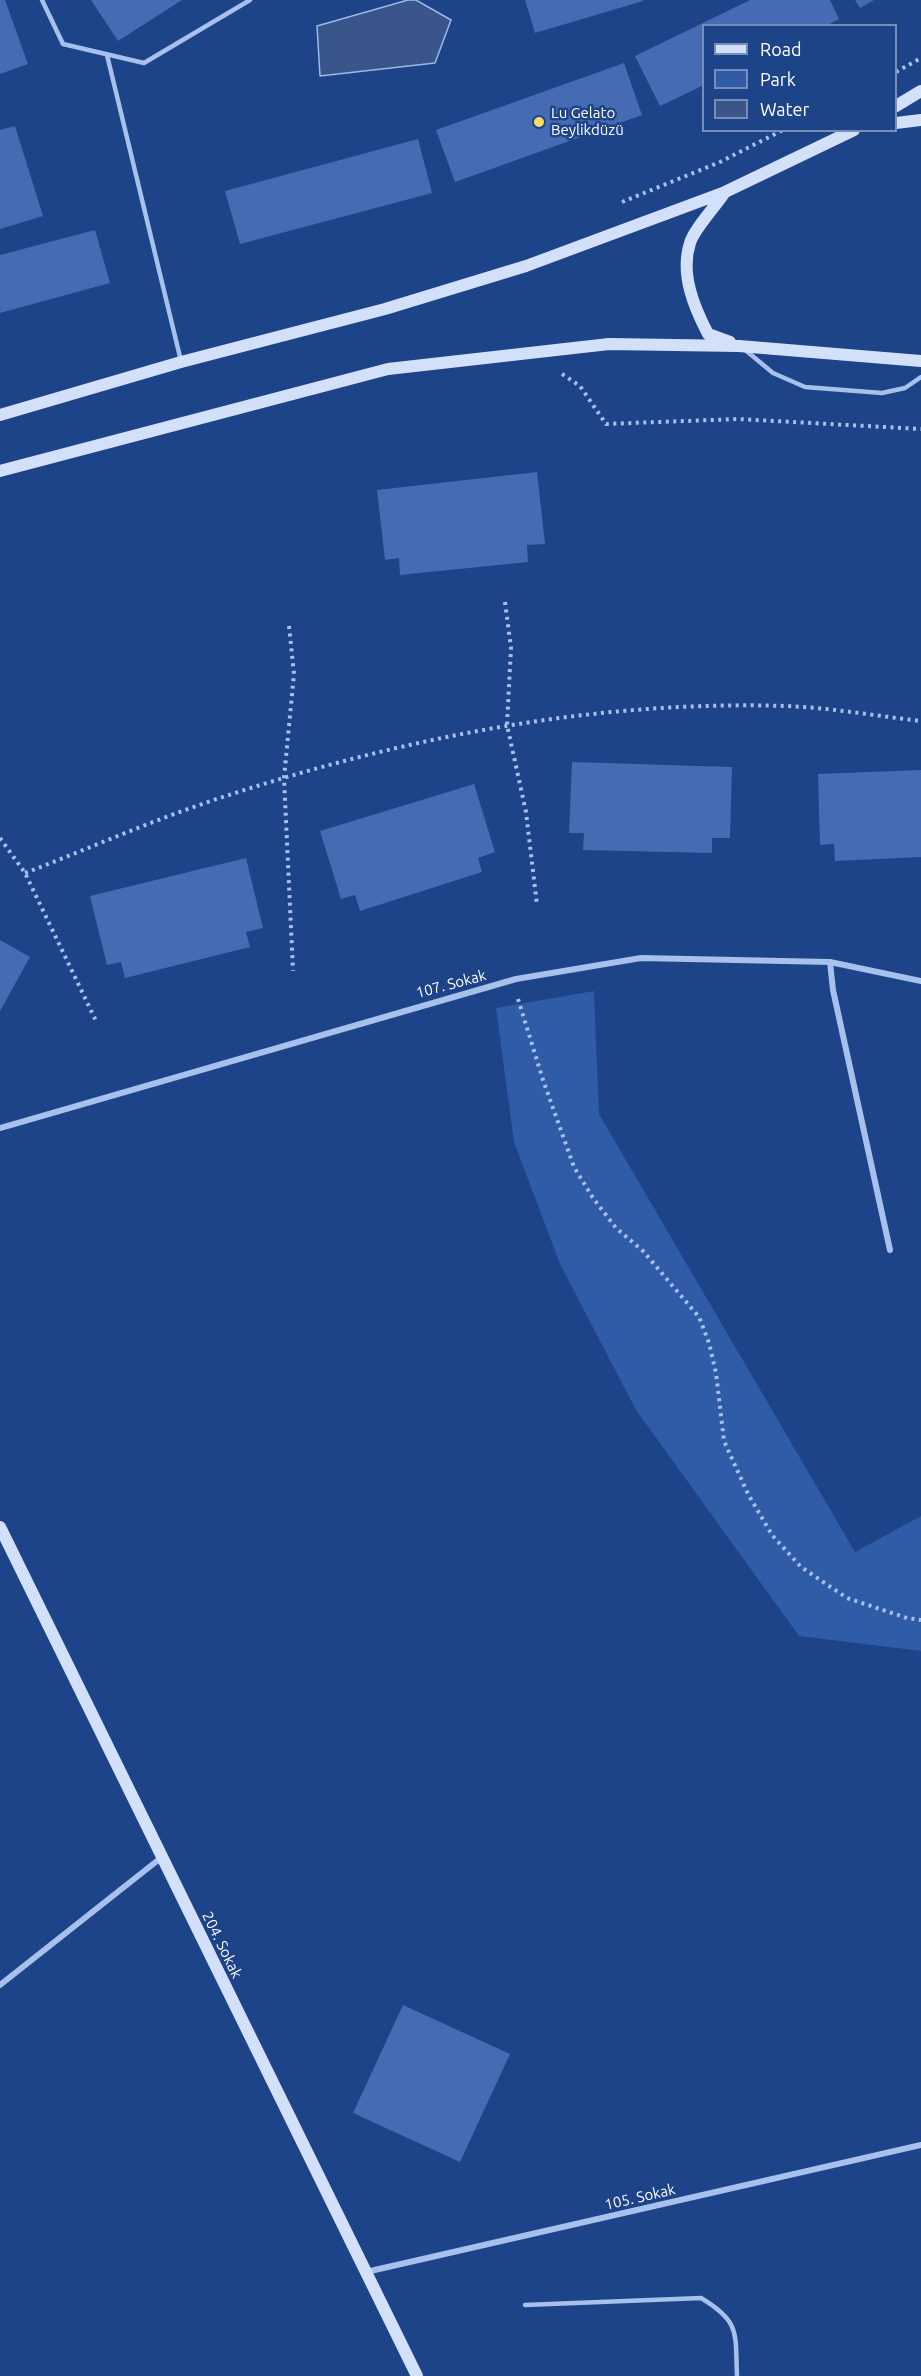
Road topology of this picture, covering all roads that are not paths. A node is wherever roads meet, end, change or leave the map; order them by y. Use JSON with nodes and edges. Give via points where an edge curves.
{"nodes":[{"id":1,"x":42,"y":0,"type":"edge"},
{"id":2,"x":250,"y":0,"type":"edge"},
{"id":3,"x":107,"y":55,"type":"junction"},
{"id":4,"x":921,"y":91,"type":"edge"},
{"id":5,"x":897,"y":105,"type":"edge"},
{"id":6,"x":921,"y":120,"type":"edge"},
{"id":7,"x":897,"y":123,"type":"edge"},
{"id":8,"x":850,"y":132,"type":"edge"},
{"id":9,"x":725,"y":192,"type":"junction"},
{"id":10,"x":739,"y":346,"type":"junction"},
{"id":11,"x":921,"y":361,"type":"edge"},
{"id":12,"x":181,"y":363,"type":"junction"},
{"id":13,"x":921,"y":377,"type":"edge"},
{"id":14,"x":0,"y":415,"type":"edge"},
{"id":15,"x":0,"y":471,"type":"edge"},
{"id":16,"x":830,"y":962,"type":"junction"},
{"id":17,"x":921,"y":981,"type":"edge"},
{"id":18,"x":0,"y":1128,"type":"edge"},
{"id":19,"x":890,"y":1250,"type":"dead end"},
{"id":20,"x":0,"y":1527,"type":"edge"},
{"id":21,"x":163,"y":1857,"type":"junction"},
{"id":22,"x":0,"y":1985,"type":"edge"},
{"id":23,"x":921,"y":2145,"type":"edge"},
{"id":24,"x":364,"y":2272,"type":"junction"},
{"id":25,"x":525,"y":2305,"type":"dead end"},
{"id":26,"x":417,"y":2376,"type":"edge"},
{"id":27,"x":737,"y":2376,"type":"edge"}],
"edges":[{"from":1,"to":3,"type":"lane","via":[[63,44]]},
{"from":2,"to":3,"type":"lane","via":[[144,63]]},
{"from":3,"to":12,"type":"lane"},
{"from":4,"to":5,"type":"street"},
{"from":6,"to":7,"type":"street"},
{"from":8,"to":9,"type":"street"},
{"from":9,"to":10,"type":"street","via":[[690,242],[687,271],[694,308],[708,334]]},
{"from":9,"to":12,"type":"street","via":[[526,266],[385,309]]},
{"from":10,"to":11,"type":"street"},
{"from":10,"to":13,"type":"lane","via":[[773,373],[805,387],[882,393],[904,388]]},
{"from":10,"to":15,"type":"street","via":[[609,344],[388,369]]},
{"from":12,"to":14,"type":"street"},
{"from":16,"to":17,"type":"street","name":"107. Sokak"},
{"from":16,"to":18,"type":"street","name":"107. Sokak","via":[[641,958],[516,979]]},
{"from":16,"to":19,"type":"street"},
{"from":20,"to":21,"type":"street","name":"204. Sokak"},
{"from":21,"to":22,"type":"street"},
{"from":21,"to":24,"type":"street","name":"204. Sokak"},
{"from":23,"to":24,"type":"street","name":"105. Sokak"},
{"from":24,"to":26,"type":"street","name":"204. Sokak"},
{"from":25,"to":27,"type":"lane","via":[[701,2298],[723,2312],[735,2331]]}]}
